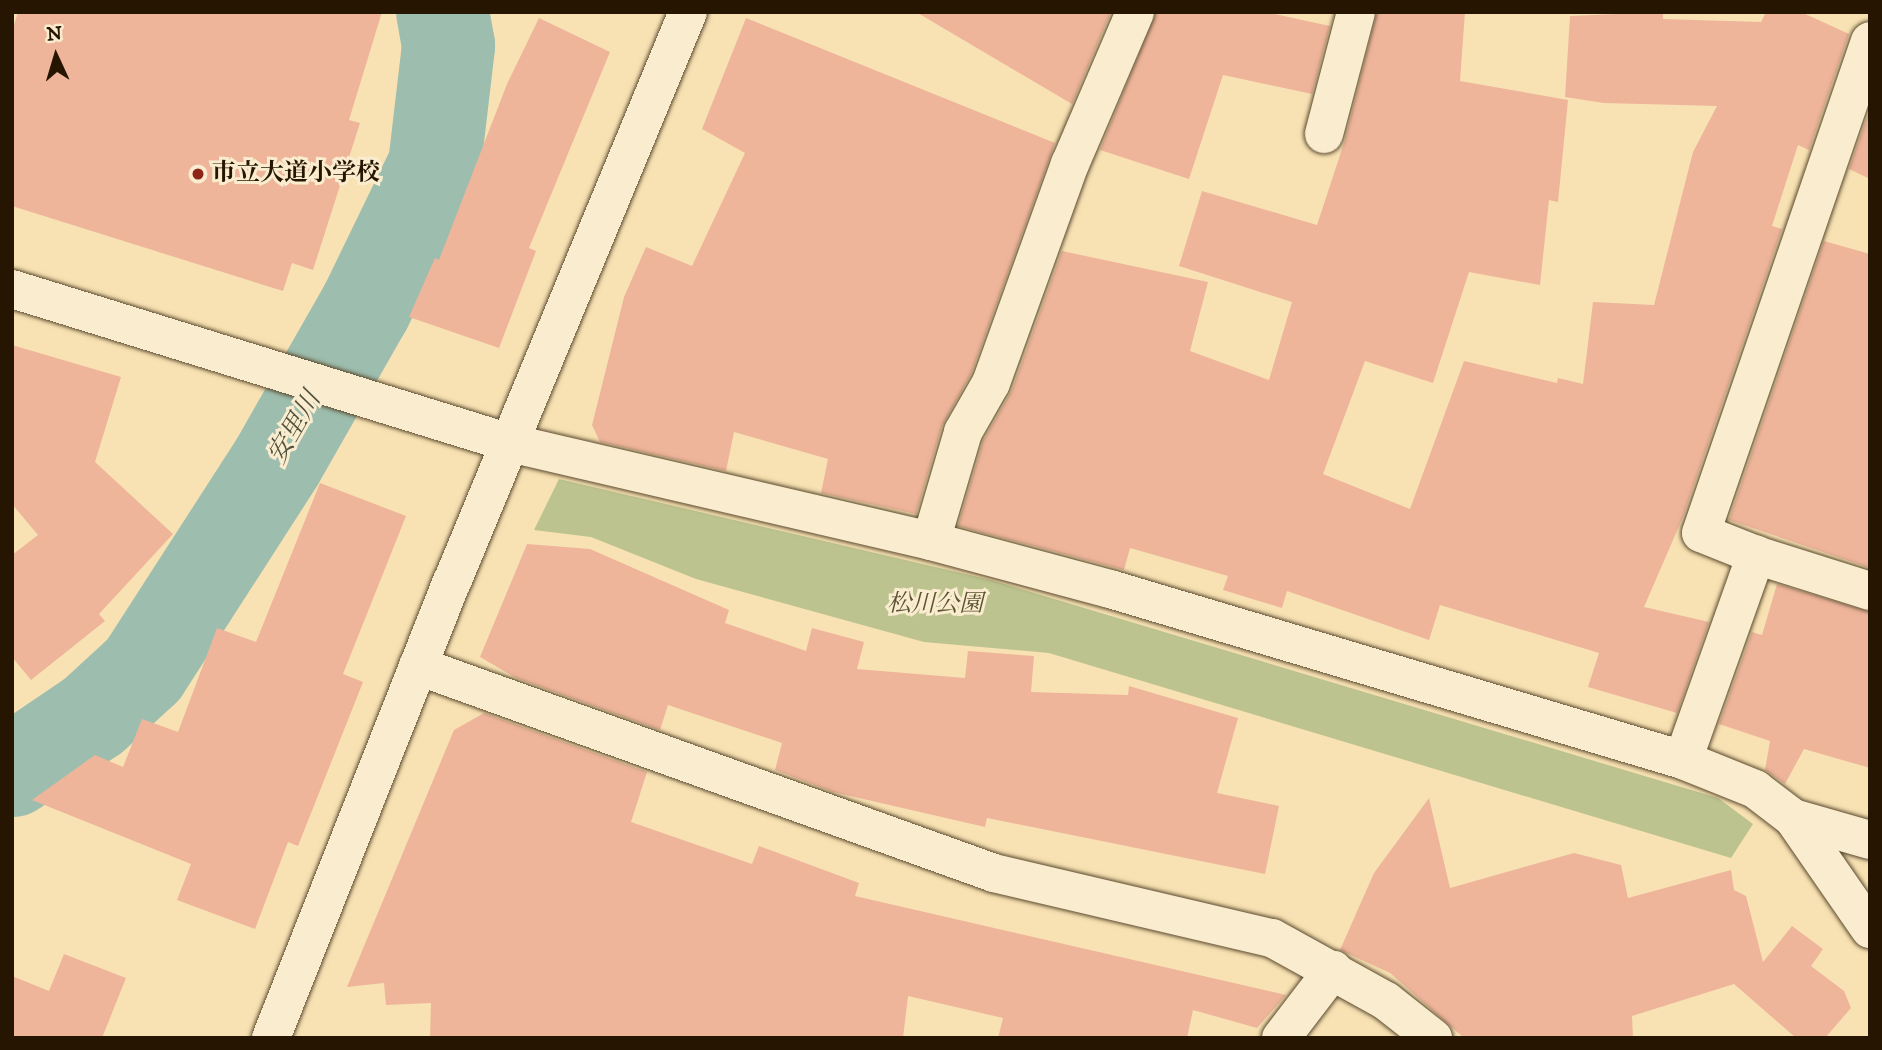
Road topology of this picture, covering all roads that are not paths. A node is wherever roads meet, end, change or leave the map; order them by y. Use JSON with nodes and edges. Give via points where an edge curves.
{"nodes":[{"id":1,"x":688,"y":12,"type":"edge"},
{"id":2,"x":1135,"y":12,"type":"edge"},
{"id":3,"x":1356,"y":12,"type":"edge"},
{"id":4,"x":1870,"y":41,"type":"edge"},
{"id":5,"x":1324,"y":134,"type":"dead end"},
{"id":6,"x":12,"y":289,"type":"edge"},
{"id":7,"x":510,"y":443,"type":"junction"},
{"id":8,"x":932,"y":541,"type":"junction"},
{"id":9,"x":1756,"y":555,"type":"junction"},
{"id":10,"x":1870,"y":591,"type":"edge"},
{"id":11,"x":418,"y":666,"type":"junction"},
{"id":12,"x":1683,"y":760,"type":"junction"},
{"id":13,"x":1793,"y":818,"type":"junction"},
{"id":14,"x":1870,"y":840,"type":"edge"},
{"id":15,"x":1870,"y":929,"type":"edge"},
{"id":16,"x":1333,"y":970,"type":"junction"},
{"id":17,"x":271,"y":1038,"type":"edge"},
{"id":18,"x":1282,"y":1038,"type":"edge"},
{"id":19,"x":1433,"y":1038,"type":"edge"}],
"edges":[{"from":1,"to":7,"type":"street"},
{"from":2,"to":8,"type":"street","via":[[1070,164],[991,383],[963,432]]},
{"from":3,"to":5,"type":"street"},
{"from":4,"to":9,"type":"street","via":[[1701,533]]},
{"from":6,"to":7,"type":"street"},
{"from":7,"to":8,"type":"street"},
{"from":7,"to":11,"type":"street"},
{"from":8,"to":12,"type":"street","via":[[1268,634]]},
{"from":9,"to":10,"type":"street"},
{"from":9,"to":12,"type":"street"},
{"from":11,"to":16,"type":"street","via":[[994,873],[1272,938]]},
{"from":11,"to":17,"type":"street"},
{"from":12,"to":13,"type":"street","via":[[1755,789]]},
{"from":13,"to":14,"type":"street"},
{"from":13,"to":15,"type":"street"},
{"from":16,"to":18,"type":"street"},
{"from":16,"to":19,"type":"street","via":[[1387,1001]]}]}
